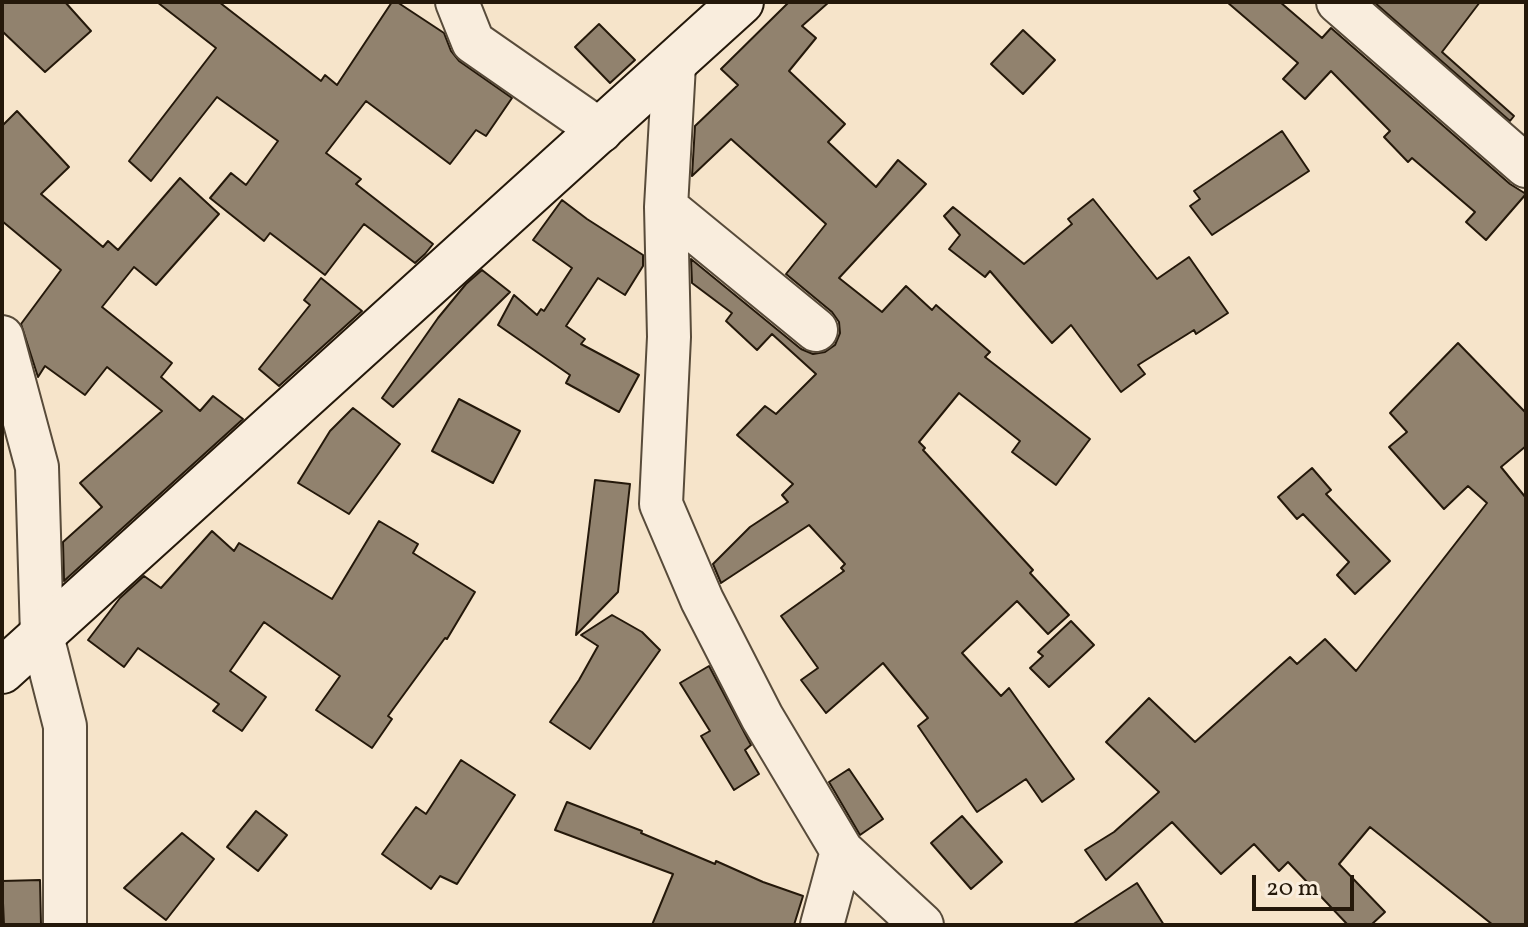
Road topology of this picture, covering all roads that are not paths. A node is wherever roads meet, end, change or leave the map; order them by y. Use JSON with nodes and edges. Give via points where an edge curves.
{"nodes":[{"id":1,"x":457,"y":2,"type":"edge"},
{"id":2,"x":741,"y":2,"type":"edge"},
{"id":3,"x":1338,"y":2,"type":"edge"},
{"id":4,"x":674,"y":65,"type":"junction"},
{"id":5,"x":601,"y":131,"type":"junction"},
{"id":6,"x":1526,"y":166,"type":"edge"},
{"id":7,"x":666,"y":207,"type":"junction"},
{"id":8,"x":816,"y":330,"type":"dead end"},
{"id":9,"x":2,"y":337,"type":"edge"},
{"id":10,"x":42,"y":636,"type":"junction"},
{"id":11,"x":2,"y":671,"type":"edge"},
{"id":12,"x":842,"y":851,"type":"junction"},
{"id":13,"x":65,"y":925,"type":"edge"},
{"id":14,"x":822,"y":925,"type":"edge"},
{"id":15,"x":922,"y":925,"type":"edge"}],
"edges":[{"from":1,"to":5,"type":"street","via":[[473,42]]},
{"from":2,"to":4,"type":"main road"},
{"from":3,"to":6,"type":"street"},
{"from":4,"to":5,"type":"main road"},
{"from":4,"to":7,"type":"street"},
{"from":5,"to":10,"type":"main road"},
{"from":7,"to":8,"type":"street"},
{"from":7,"to":12,"type":"street","via":[[669,337],[661,504],[702,600],[762,717]]},
{"from":9,"to":10,"type":"street","via":[[37,467]]},
{"from":10,"to":11,"type":"main road"},
{"from":10,"to":13,"type":"street","via":[[65,726]]},
{"from":12,"to":14,"type":"street"},
{"from":12,"to":15,"type":"street"}]}
